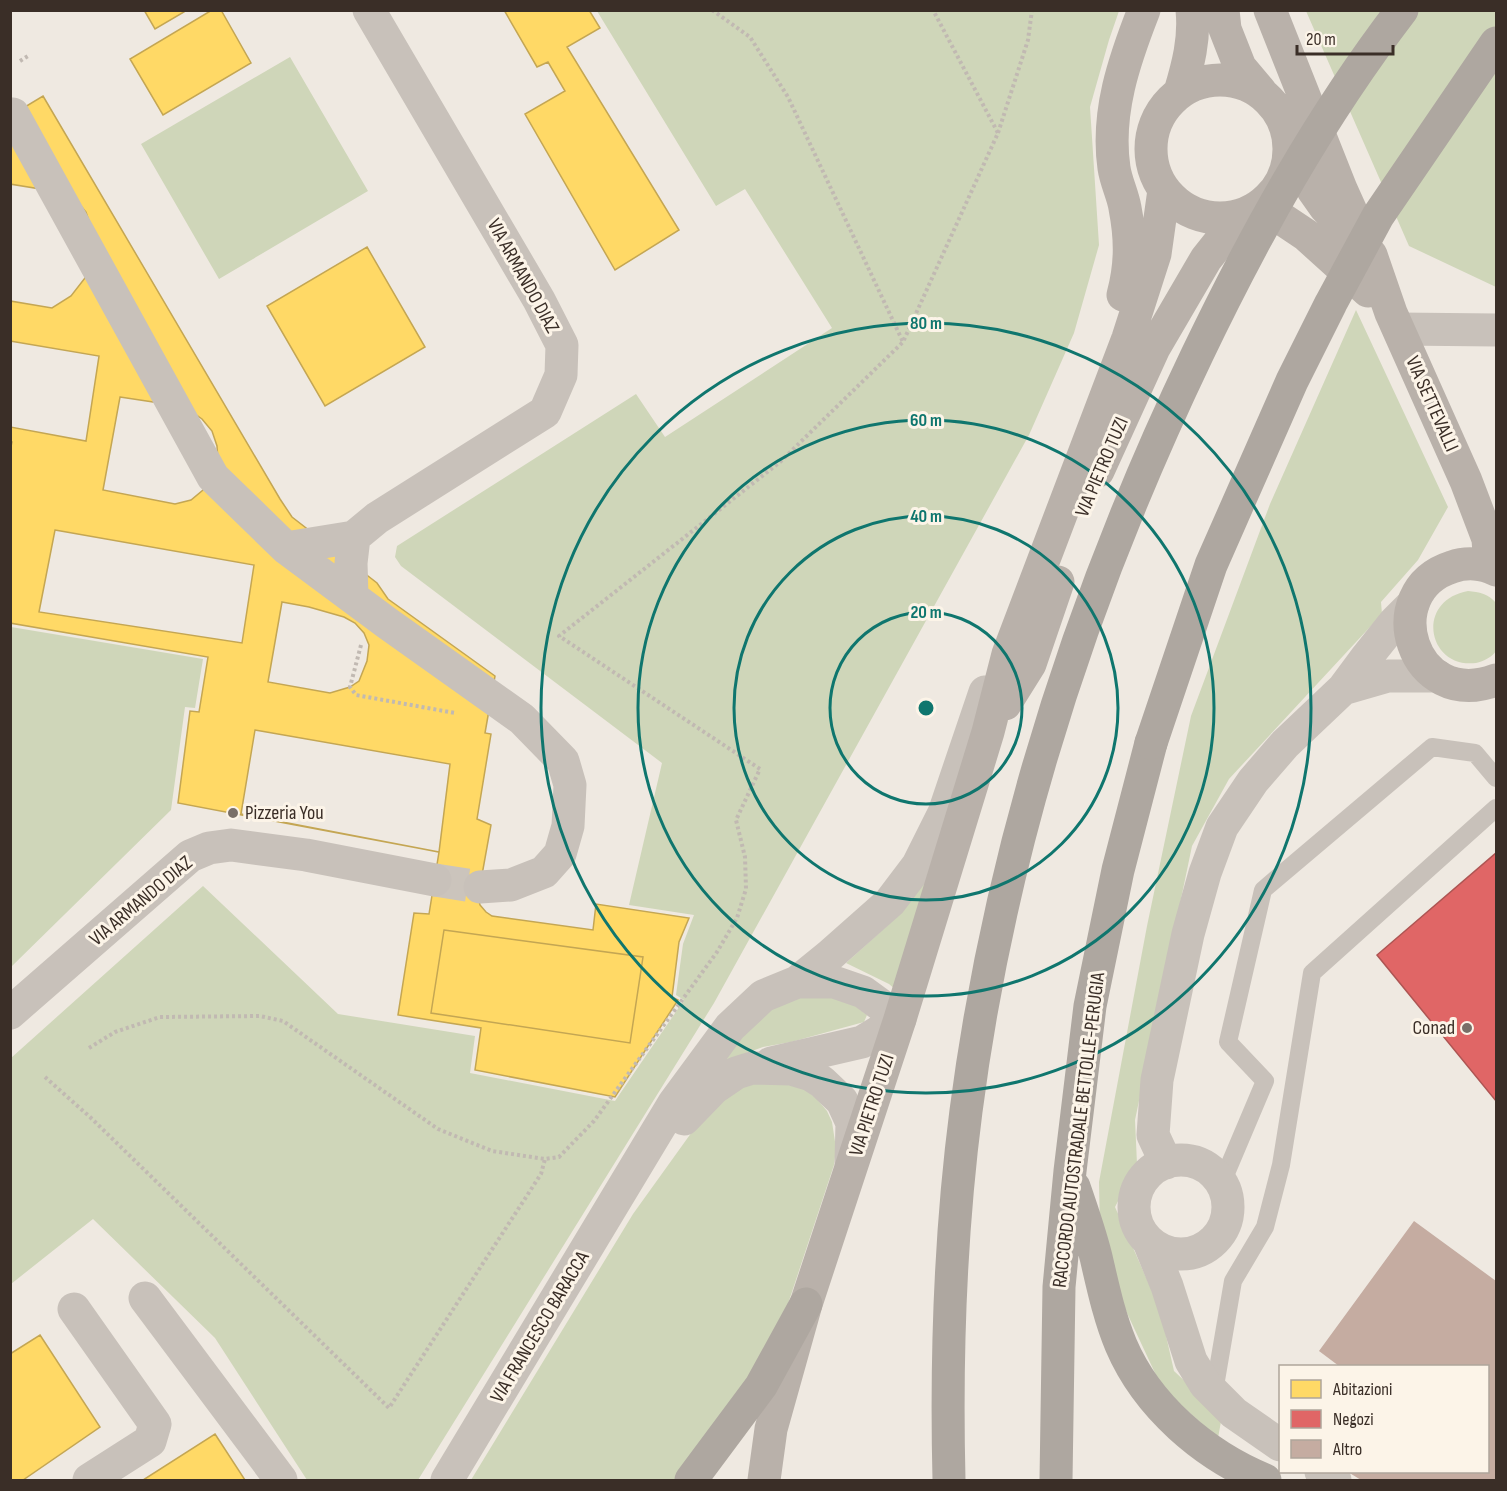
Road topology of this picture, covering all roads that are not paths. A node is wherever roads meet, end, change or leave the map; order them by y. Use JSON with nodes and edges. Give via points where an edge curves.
{"nodes":[{"id":1,"x":369,"y":10,"type":"edge"},
{"id":2,"x":1144,"y":10,"type":"edge"},
{"id":3,"x":1192,"y":10,"type":"edge"},
{"id":4,"x":1223,"y":10,"type":"edge"},
{"id":5,"x":1270,"y":10,"type":"edge"},
{"id":6,"x":1402,"y":10,"type":"edge"},
{"id":7,"x":1497,"y":43,"type":"edge"},
{"id":8,"x":1180,"y":92,"type":"junction"},
{"id":9,"x":1261,"y":92,"type":"junction"},
{"id":10,"x":13,"y":114,"type":"dead end"},
{"id":11,"x":1290,"y":149,"type":"junction"},
{"id":12,"x":1164,"y":190,"type":"junction"},
{"id":13,"x":1251,"y":210,"type":"junction"},
{"id":14,"x":1371,"y":255,"type":"junction"},
{"id":15,"x":1395,"y":321,"type":"junction"},
{"id":16,"x":1497,"y":330,"type":"edge"},
{"id":17,"x":1075,"y":474,"type":"junction"},
{"id":18,"x":1471,"y":497,"type":"junction"},
{"id":19,"x":1053,"y":530,"type":"junction"},
{"id":20,"x":354,"y":537,"type":"junction"},
{"id":21,"x":286,"y":548,"type":"junction"},
{"id":22,"x":1448,"y":568,"type":"junction"},
{"id":23,"x":1493,"y":568,"type":"edge"},
{"id":24,"x":352,"y":597,"type":"junction"},
{"id":25,"x":1413,"y":604,"type":"junction"},
{"id":26,"x":1437,"y":676,"type":"junction"},
{"id":27,"x":1496,"y":681,"type":"edge"},
{"id":28,"x":1343,"y":689,"type":"junction"},
{"id":29,"x":988,"y":732,"type":"junction"},
{"id":30,"x":1497,"y":778,"type":"edge"},
{"id":31,"x":1497,"y":808,"type":"edge"},
{"id":32,"x":435,"y":880,"type":"tunnel mouth"},
{"id":33,"x":480,"y":887,"type":"tunnel mouth"},
{"id":34,"x":797,"y":982,"type":"junction"},
{"id":35,"x":10,"y":1013,"type":"edge"},
{"id":36,"x":900,"y":1019,"type":"junction"},
{"id":37,"x":752,"y":1068,"type":"junction"},
{"id":38,"x":1166,"y":1163,"type":"junction"},
{"id":39,"x":851,"y":1167,"type":"junction"},
{"id":40,"x":1070,"y":1171,"type":"junction"},
{"id":41,"x":633,"y":1173,"type":"junction"},
{"id":42,"x":1221,"y":1185,"type":"junction"},
{"id":43,"x":1149,"y":1242,"type":"junction"},
{"id":44,"x":1207,"y":1246,"type":"junction"},
{"id":45,"x":145,"y":1299,"type":"dead end"},
{"id":46,"x":806,"y":1304,"type":"junction"},
{"id":47,"x":74,"y":1309,"type":"dead end"},
{"id":48,"x":1182,"y":1330,"type":"junction"},
{"id":49,"x":1214,"y":1392,"type":"junction"},
{"id":50,"x":947,"y":1398,"type":"junction"},
{"id":51,"x":1279,"y":1444,"type":"edge"},
{"id":52,"x":89,"y":1480,"type":"edge"},
{"id":53,"x":280,"y":1480,"type":"edge"},
{"id":54,"x":447,"y":1480,"type":"edge"},
{"id":55,"x":691,"y":1480,"type":"edge"},
{"id":56,"x":764,"y":1480,"type":"edge"},
{"id":57,"x":939,"y":1480,"type":"edge"},
{"id":58,"x":949,"y":1480,"type":"edge"},
{"id":59,"x":1056,"y":1480,"type":"edge"},
{"id":60,"x":1265,"y":1480,"type":"edge"}],
"edges":[{"from":1,"to":20,"type":"street","name":"VIA ARMANDO DIAZ","via":[[562,345],[561,375],[545,412],[377,518]]},
{"from":2,"to":17,"type":"main road","via":[[1116,91],[1112,128],[1114,169],[1125,207],[1131,252]]},
{"from":3,"to":8,"type":"main road","via":[[1194,32]]},
{"from":4,"to":9,"type":"main road","via":[[1225,28],[1240,67]]},
{"from":5,"to":14,"type":"main road"},
{"from":6,"to":50,"type":"highway","bridge":true,"via":[[1317,131],[1228,291],[1151,455],[1090,604],[1032,790],[986,992],[966,1111],[955,1229]]},
{"from":7,"to":40,"type":"highway","name":"RACCORDO AUTOSTRADALE BETTOLLE-PERUGIA","bridge":true,"via":[[1378,216],[1292,381],[1211,565],[1151,743],[1118,870],[1090,1006]]},
{"from":8,"to":9,"type":"main road","via":[[1199,82],[1221,79],[1242,82]]},
{"from":8,"to":12,"type":"main road","via":[[1164,108],[1154,127],[1150,149],[1154,170]]},
{"from":9,"to":11,"type":"main road","via":[[1287,127]]},
{"from":10,"to":21,"type":"street","via":[[213,477]]},
{"from":11,"to":13,"type":"main road","via":[[1287,170],[1277,190]]},
{"from":11,"to":14,"type":"main road","name":"VIA SETTEVALLI","via":[[1325,207]]},
{"from":12,"to":13,"type":"main road","via":[[1179,206],[1198,215],[1220,219]]},
{"from":12,"to":17,"type":"main road","name":"VIA PIETRO TUZI","via":[[1155,254],[1128,338]]},
{"from":13,"to":15,"type":"main road","name":"VIA SETTEVALLI","via":[[1306,235]]},
{"from":13,"to":29,"type":"main road","name":"VIA PIETRO TUZI","via":[[1206,259],[1154,348],[1090,488],[1030,664]]},
{"from":14,"to":15,"type":"main road","name":"VIA SETTEVALLI"},
{"from":15,"to":16,"type":"street"},
{"from":15,"to":18,"type":"main road","name":"VIA SETTEVALLI"},
{"from":17,"to":19,"type":"main road","name":"VIA PIETRO TUZI"},
{"from":18,"to":22,"type":"main road","name":"VIA SETTEVALLI","via":[[1464,535]]},
{"from":18,"to":23,"type":"main road","name":"VIA SETTEVALLI","via":[[1488,539]]},
{"from":19,"to":29,"type":"main road","name":"VIA PIETRO TUZI","via":[[1008,654]]},
{"from":19,"to":34,"type":"street","via":[[982,698],[944,813],[918,865],[890,902]]},
{"from":20,"to":21,"type":"street"},
{"from":20,"to":24,"type":"street"},
{"from":21,"to":24,"type":"street"},
{"from":22,"to":23,"type":"main road","name":"VIA SETTEVALLI","via":[[1475,564]]},
{"from":22,"to":25,"type":"main road","name":"VIA SETTEVALLI","via":[[1421,589]]},
{"from":24,"to":33,"type":"street","via":[[522,719],[563,761],[570,785],[568,826],[560,854],[544,872],[511,885]]},
{"from":25,"to":26,"type":"main road","via":[[1413,644],[1422,662]]},
{"from":25,"to":28,"type":"street"},
{"from":26,"to":27,"type":"main road","via":[[1466,686]]},
{"from":26,"to":28,"type":"street","via":[[1388,676]]},
{"from":28,"to":38,"type":"street","via":[[1285,744],[1253,781],[1222,827],[1188,934],[1157,1080],[1154,1136]]},
{"from":29,"to":36,"type":"main road","name":"VIA PIETRO TUZI"},
{"from":30,"to":42,"type":"lane","via":[[1475,753],[1432,747],[1263,890],[1228,1042],[1264,1081]]},
{"from":31,"to":49,"type":"lane","via":[[1312,973],[1281,1165],[1265,1227],[1233,1281]]},
{"from":32,"to":35,"type":"street","name":"VIA ARMANDO DIAZ","via":[[306,855],[231,845],[209,848],[190,856]]},
{"from":34,"to":36,"type":"street","via":[[834,982],[863,992]]},
{"from":34,"to":41,"type":"street","via":[[763,996],[730,1027],[674,1103]]},
{"from":36,"to":37,"type":"street","via":[[862,1042]]},
{"from":36,"to":39,"type":"main road","name":"VIA PIETRO TUZI"},
{"from":37,"to":39,"type":"street","via":[[791,1069],[812,1075],[842,1101],[852,1123]]},
{"from":37,"to":41,"type":"street","via":[[735,1073],[714,1088]]},
{"from":38,"to":42,"type":"street","via":[[1195,1163],[1208,1169]]},
{"from":38,"to":43,"type":"street","via":[[1151,1170],[1135,1197],[1134,1214]]},
{"from":39,"to":46,"type":"main road","name":"VIA PIETRO TUZI"},
{"from":40,"to":59,"type":"highway","name":"RACCORDO AUTOSTRADALE BETTOLLE-PERUGIA","via":[[1059,1287]]},
{"from":40,"to":60,"type":"highway","via":[[1102,1289],[1122,1346],[1140,1379],[1168,1415],[1209,1451]]},
{"from":41,"to":54,"type":"street","name":"VIA FRANCESCO BARACCA"},
{"from":42,"to":44,"type":"street","via":[[1226,1193],[1225,1223]]},
{"from":43,"to":44,"type":"street","via":[[1178,1254],[1194,1253]]},
{"from":43,"to":48,"type":"street"},
{"from":44,"to":48,"type":"street","via":[[1184,1296]]},
{"from":45,"to":53,"type":"street"},
{"from":46,"to":55,"type":"highway","via":[[761,1386]]},
{"from":46,"to":56,"type":"main road","name":"VIA PIETRO TUZI","via":[[771,1429]]},
{"from":47,"to":52,"type":"street","via":[[154,1424],[150,1441]]},
{"from":48,"to":49,"type":"street","via":[[1191,1361]]},
{"from":49,"to":51,"type":"street","via":[[1234,1413]]},
{"from":50,"to":57,"type":"highway","bridge":true},
{"from":50,"to":58,"type":"highway","bridge":true}]}
